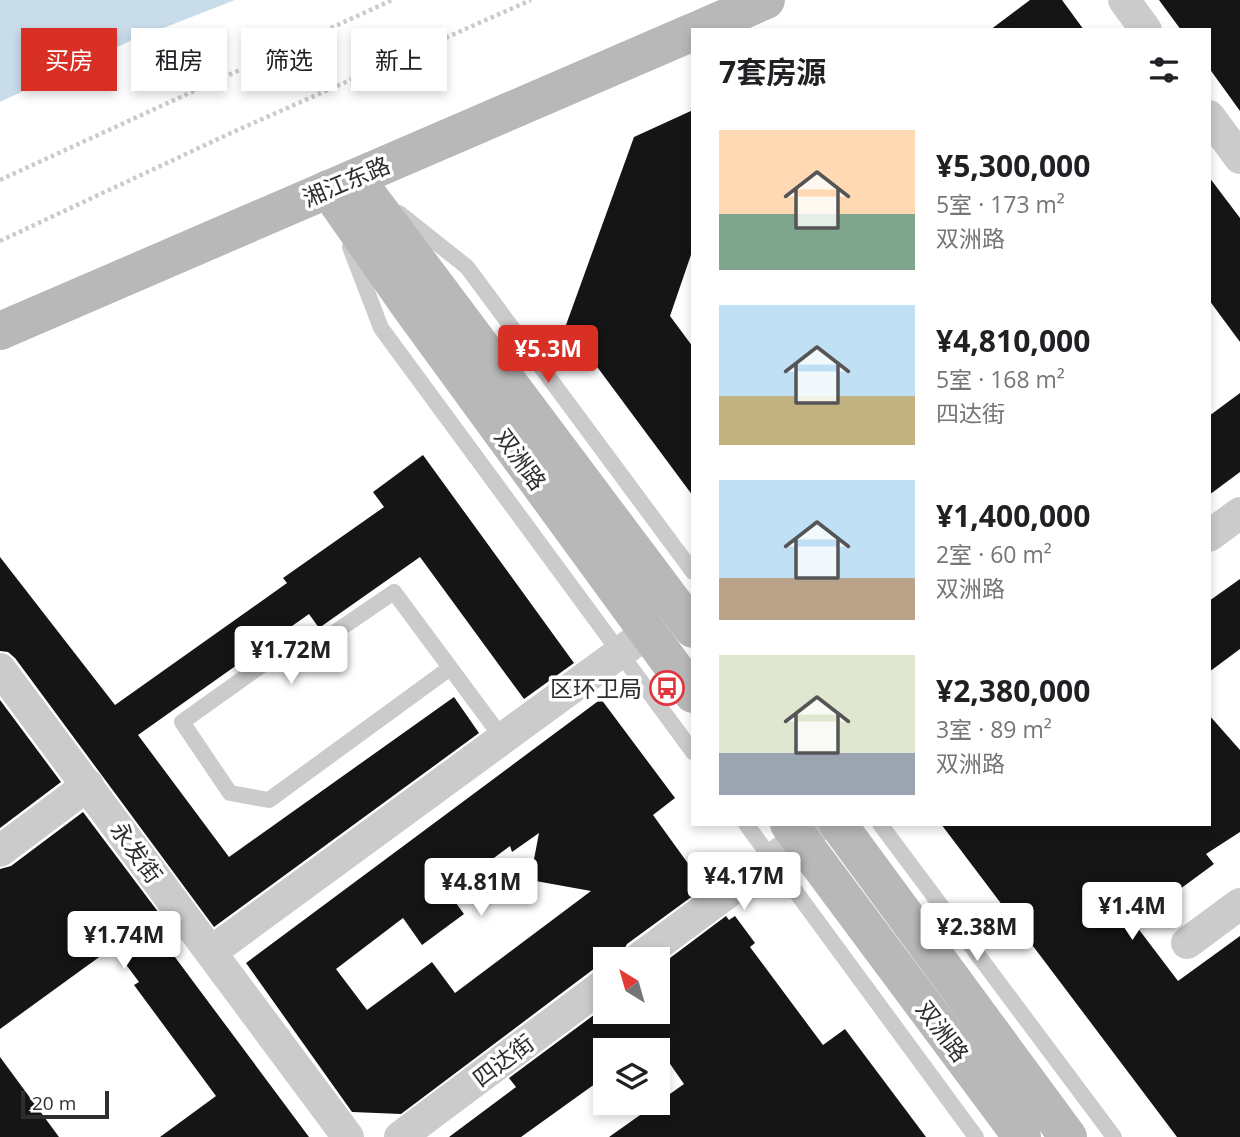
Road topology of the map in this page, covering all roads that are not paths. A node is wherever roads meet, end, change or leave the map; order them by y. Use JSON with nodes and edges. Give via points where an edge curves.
{"nodes":[{"id":1,"x":766,"y":0,"type":"edge"},
{"id":2,"x":1124,"y":0,"type":"edge"},
{"id":3,"x":702,"y":28,"type":"edge"},
{"id":4,"x":1145,"y":28,"type":"edge"},
{"id":5,"x":691,"y":33,"type":"edge"},
{"id":6,"x":1211,"y":119,"type":"edge"},
{"id":7,"x":1240,"y":158,"type":"edge"},
{"id":8,"x":341,"y":183,"type":"junction"},
{"id":9,"x":0,"y":331,"type":"edge"},
{"id":10,"x":1240,"y":513,"type":"edge"},
{"id":11,"x":1211,"y":535,"type":"edge"},
{"id":12,"x":691,"y":569,"type":"edge"},
{"id":13,"x":691,"y":626,"type":"edge"},
{"id":14,"x":634,"y":643,"type":"junction"},
{"id":15,"x":450,"y":668,"type":"junction"},
{"id":16,"x":0,"y":669,"type":"edge"},
{"id":17,"x":691,"y":692,"type":"edge"},
{"id":18,"x":503,"y":739,"type":"junction"},
{"id":19,"x":691,"y":748,"type":"edge"},
{"id":20,"x":88,"y":785,"type":"junction"},
{"id":21,"x":754,"y":826,"type":"edge"},
{"id":22,"x":839,"y":826,"type":"edge"},
{"id":23,"x":881,"y":826,"type":"edge"},
{"id":24,"x":795,"y":837,"type":"edge"},
{"id":25,"x":0,"y":851,"type":"edge"},
{"id":26,"x":1240,"y":904,"type":"edge"},
{"id":27,"x":1187,"y":943,"type":"dead end"},
{"id":28,"x":653,"y":947,"type":"edge"},
{"id":29,"x":211,"y":952,"type":"junction"},
{"id":30,"x":593,"y":993,"type":"edge"},
{"id":31,"x":348,"y":1137,"type":"edge"},
{"id":32,"x":400,"y":1137,"type":"edge"},
{"id":33,"x":976,"y":1137,"type":"edge"},
{"id":34,"x":1022,"y":1137,"type":"edge"},
{"id":35,"x":1068,"y":1137,"type":"edge"},
{"id":36,"x":1114,"y":1137,"type":"edge"}],
"edges":[{"from":1,"to":3,"type":"main road","name":"湘江东路"},
{"from":2,"to":4,"type":"street"},
{"from":5,"to":8,"type":"main road","name":"湘江东路"},
{"from":6,"to":7,"type":"street"},
{"from":8,"to":9,"type":"main road","name":"湘江东路"},
{"from":8,"to":12,"type":"lane","via":[[467,267]]},
{"from":8,"to":13,"type":"main road","name":"双洲路"},
{"from":8,"to":14,"type":"main road","name":"双洲路","via":[[419,319]]},
{"from":10,"to":11,"type":"street"},
{"from":14,"to":17,"type":"main road","name":"双洲路"},
{"from":14,"to":18,"type":"street"},
{"from":14,"to":19,"type":"lane"},
{"from":15,"to":15,"type":"lane","via":[[394,592],[325,639],[298,640],[182,722],[230,793],[269,800]]},
{"from":15,"to":18,"type":"lane"},
{"from":16,"to":20,"type":"street","name":"永发街"},
{"from":18,"to":29,"type":"street"},
{"from":20,"to":25,"type":"street"},
{"from":20,"to":29,"type":"street","name":"永发街"},
{"from":21,"to":24,"type":"lane"},
{"from":22,"to":35,"type":"main road","name":"双洲路"},
{"from":23,"to":36,"type":"lane"},
{"from":24,"to":28,"type":"street"},
{"from":24,"to":33,"type":"lane"},
{"from":24,"to":34,"type":"main road","name":"双洲路"},
{"from":26,"to":27,"type":"street"},
{"from":29,"to":31,"type":"street","name":"永发街"},
{"from":30,"to":32,"type":"street","name":"四达街"}]}
